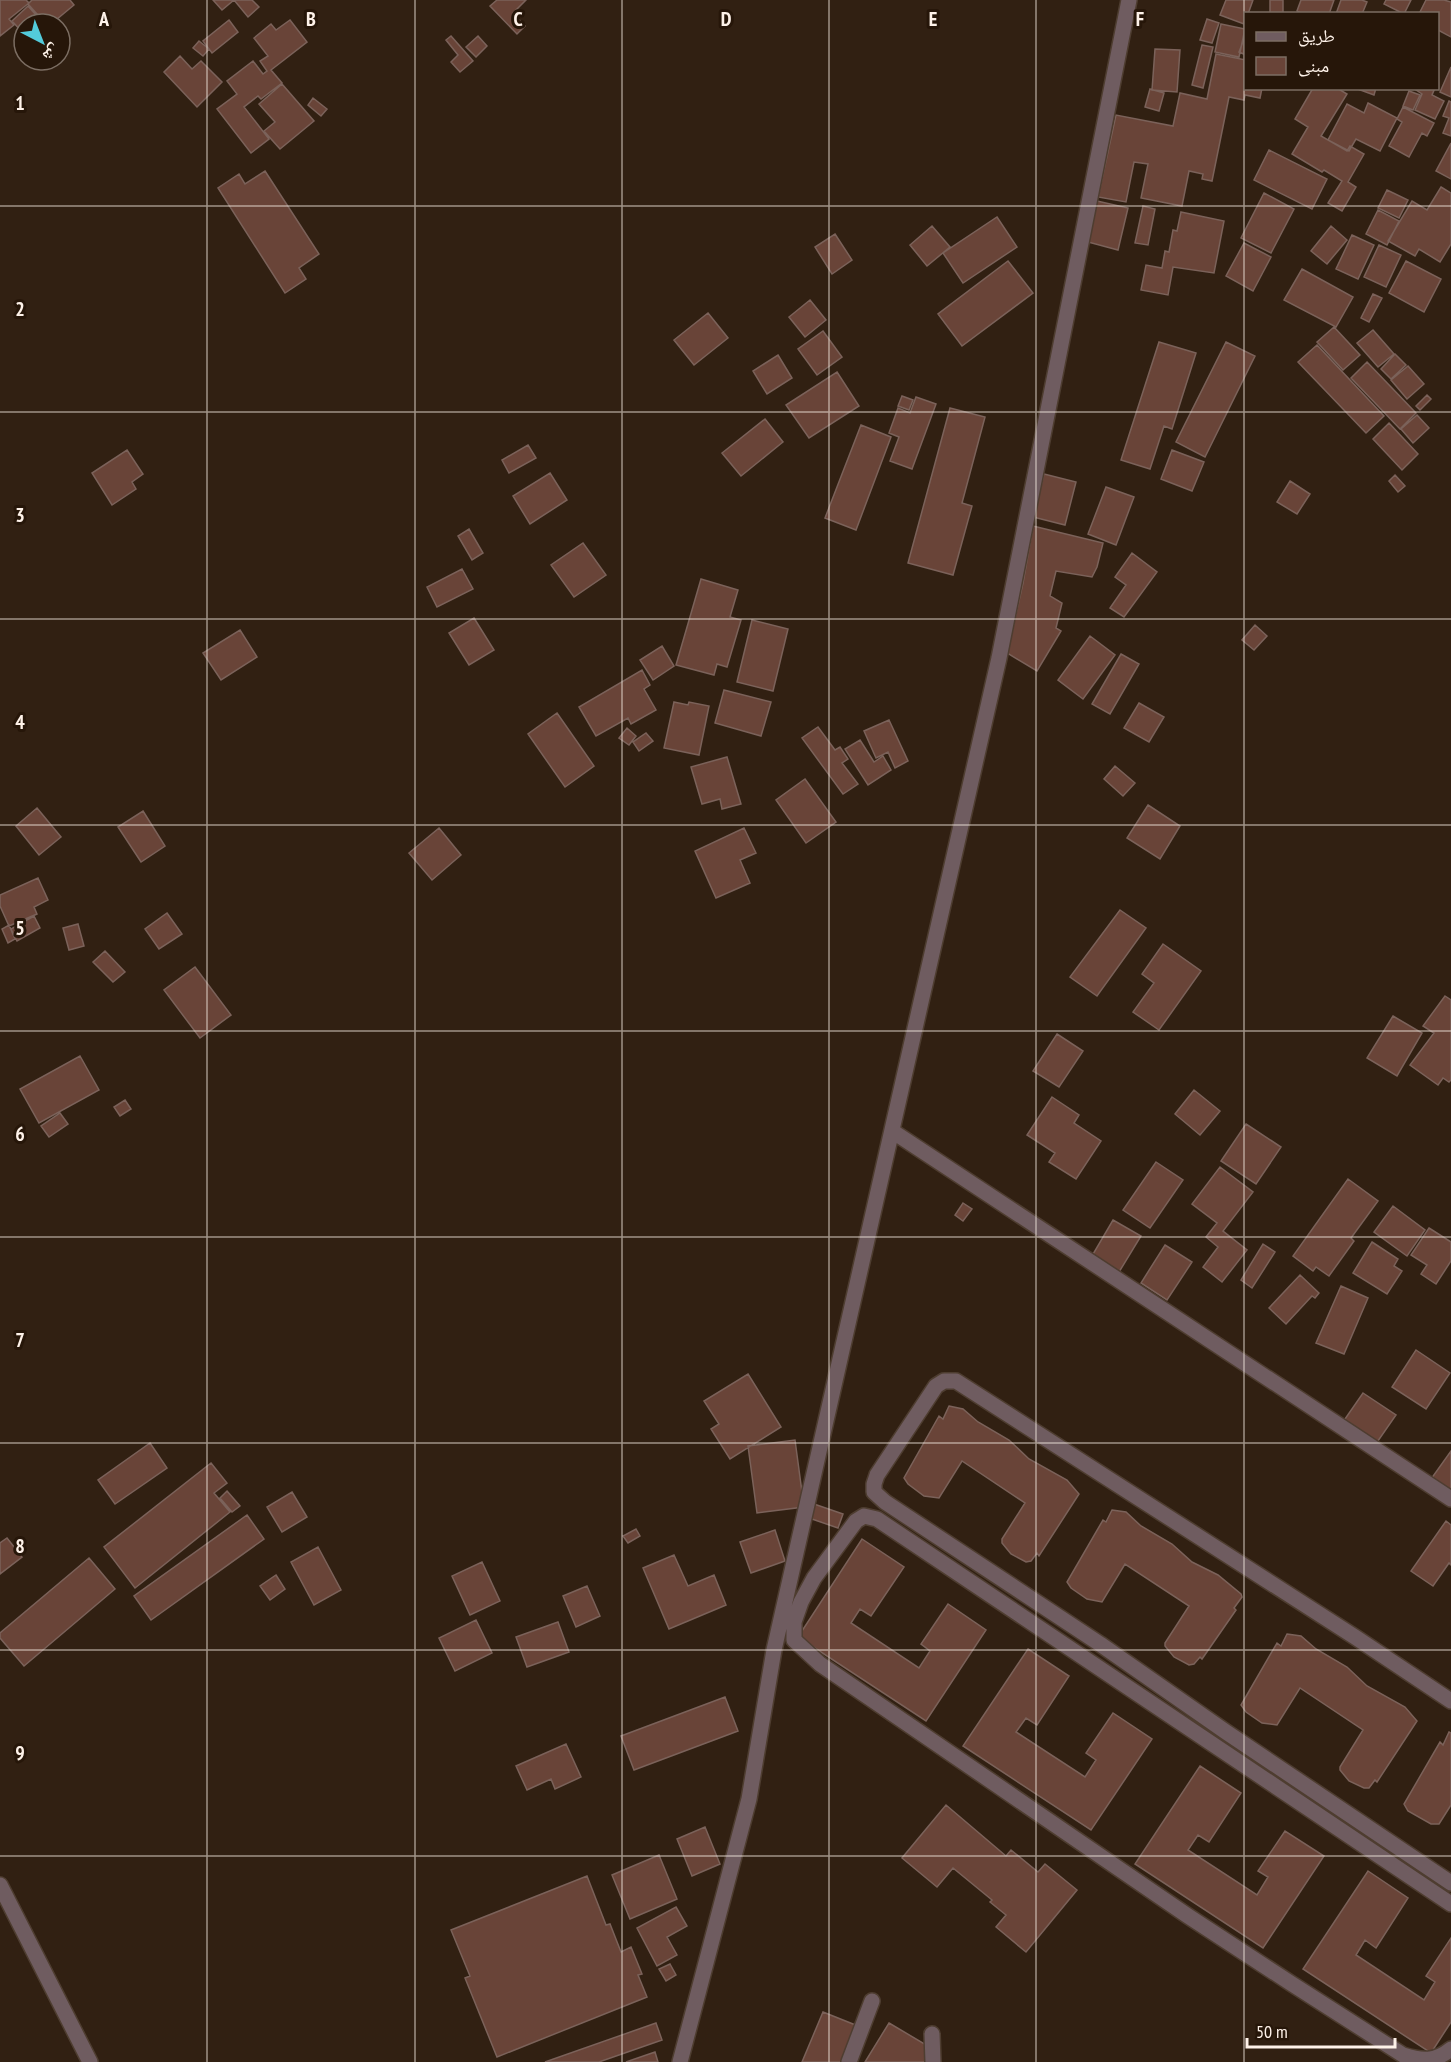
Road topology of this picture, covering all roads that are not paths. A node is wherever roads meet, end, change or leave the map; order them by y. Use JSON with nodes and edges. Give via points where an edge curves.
{"nodes":[{"id":1,"x":1129,"y":0,"type":"edge"},
{"id":2,"x":892,"y":1131,"type":"junction"},
{"id":3,"x":1451,"y":1499,"type":"edge"},
{"id":4,"x":1451,"y":1701,"type":"edge"},
{"id":5,"x":1451,"y":1883,"type":"edge"},
{"id":6,"x":0,"y":1885,"type":"edge"},
{"id":7,"x":1451,"y":1904,"type":"edge"},
{"id":8,"x":872,"y":2001,"type":"dead end"},
{"id":9,"x":932,"y":2034,"type":"dead end"},
{"id":10,"x":1451,"y":2049,"type":"edge"},
{"id":11,"x":90,"y":2062,"type":"edge"},
{"id":12,"x":680,"y":2062,"type":"edge"},
{"id":13,"x":849,"y":2062,"type":"edge"},
{"id":14,"x":933,"y":2062,"type":"edge"}],
"edges":[{"from":1,"to":2,"type":"street","via":[[998,664]]},
{"from":2,"to":3,"type":"street"},
{"from":2,"to":12,"type":"street","via":[[774,1650],[749,1799]]},
{"from":4,"to":5,"type":"street","via":[[956,1381],[936,1386],[874,1484],[874,1492],[885,1502]]},
{"from":6,"to":11,"type":"street"},
{"from":7,"to":10,"type":"street","via":[[877,1519],[864,1516],[856,1521],[814,1578],[795,1613],[794,1640],[820,1664],[1207,1928],[1403,2055],[1435,2060]]},
{"from":8,"to":13,"type":"street"},
{"from":9,"to":14,"type":"street"}]}
